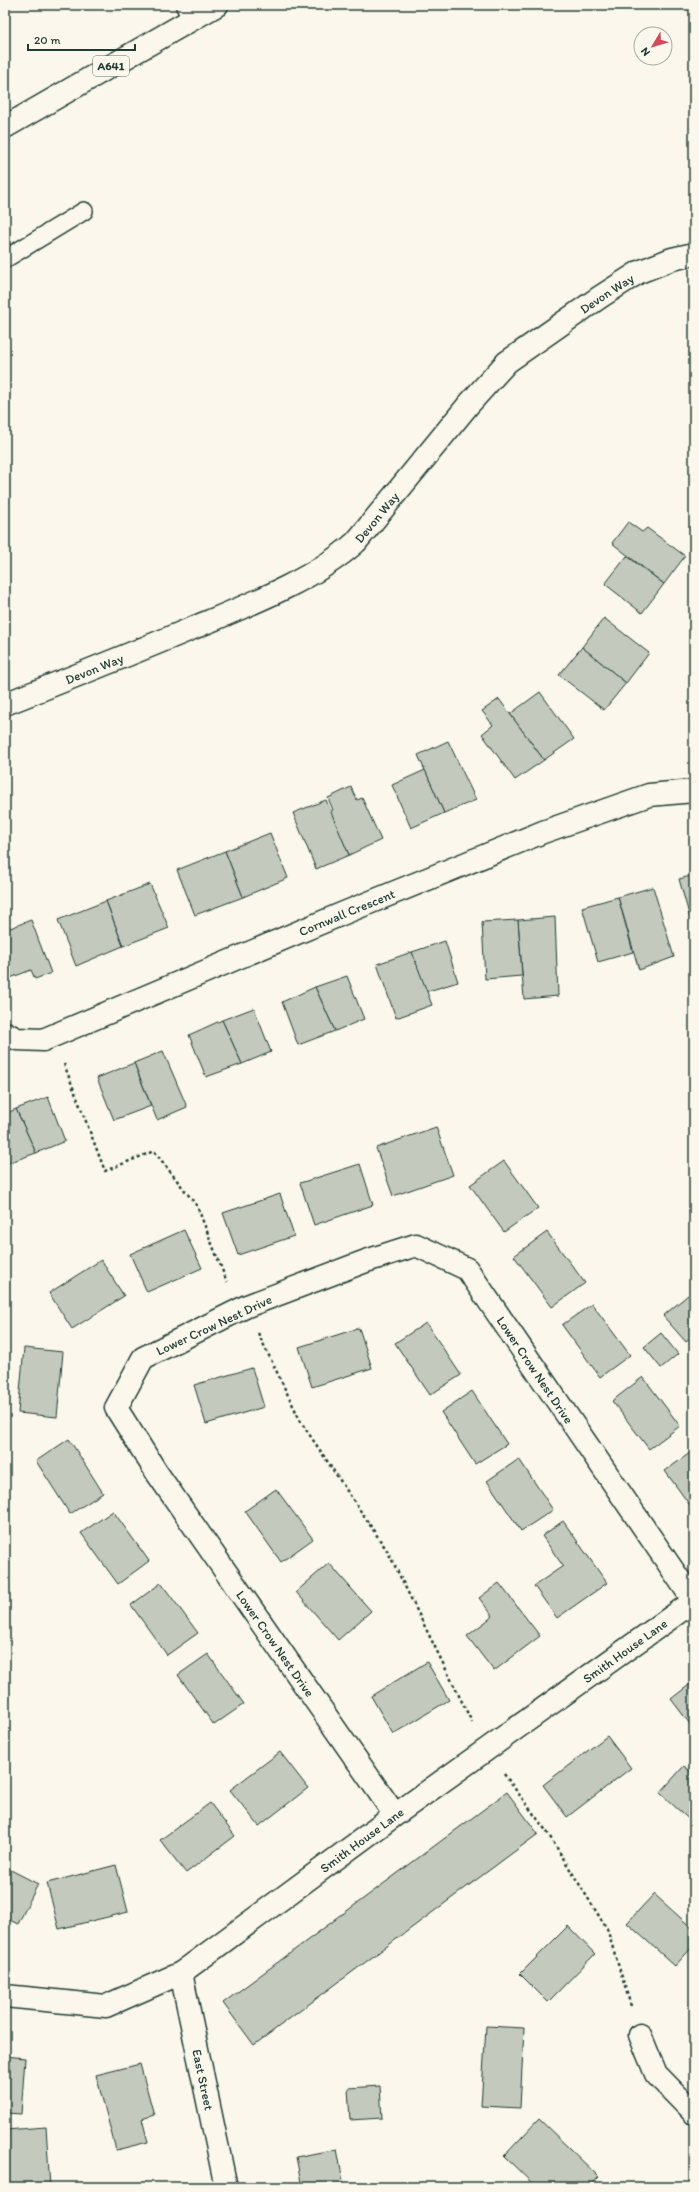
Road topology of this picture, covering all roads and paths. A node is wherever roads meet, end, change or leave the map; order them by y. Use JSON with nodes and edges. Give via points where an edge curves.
{"nodes":[{"id":1,"x":217,"y":5,"type":"edge"},
{"id":2,"x":191,"y":12,"type":"edge"},
{"id":3,"x":5,"y":127,"type":"edge"},
{"id":4,"x":84,"y":211,"type":"dead end"},
{"id":5,"x":694,"y":254,"type":"edge"},
{"id":6,"x":5,"y":259,"type":"edge"},
{"id":7,"x":5,"y":704,"type":"edge"},
{"id":8,"x":694,"y":791,"type":"edge"},
{"id":9,"x":5,"y":1032,"type":"edge"},
{"id":10,"x":53,"y":1035,"type":"junction"},
{"id":11,"x":247,"y":1306,"type":"junction"},
{"id":12,"x":694,"y":1601,"type":"edge"},
{"id":13,"x":486,"y":1750,"type":"junction"},
{"id":14,"x":395,"y":1815,"type":"junction"},
{"id":15,"x":181,"y":1973,"type":"junction"},
{"id":16,"x":5,"y":1996,"type":"edge"},
{"id":17,"x":640,"y":2036,"type":"joint"},
{"id":18,"x":694,"y":2113,"type":"edge"},
{"id":19,"x":226,"y":2187,"type":"edge"}],
"edges":[{"from":1,"to":2,"type":"street","number":"A641"},
{"from":2,"to":3,"type":"street","number":"A641"},
{"from":4,"to":6,"type":"lane"},
{"from":5,"to":7,"type":"street","name":"Devon Way","via":[[639,272],[507,362],[469,404],[356,542],[338,558],[318,571],[229,613]]},
{"from":8,"to":10,"type":"street","name":"Cornwall Crescent","via":[[649,795],[543,832]]},
{"from":9,"to":10,"type":"street","name":"Cornwall Crescent","via":[[17,1039],[43,1040]]},
{"from":10,"to":11,"type":"path","via":[[105,1171],[154,1151],[197,1206],[230,1289]]},
{"from":11,"to":12,"type":"street","name":"Lower Crow Nest Drive","via":[[416,1245],[467,1268]]},
{"from":11,"to":13,"type":"path","via":[[301,1422],[388,1552]]},
{"from":11,"to":14,"type":"street","name":"Lower Crow Nest Drive","via":[[144,1358],[116,1408],[157,1473]]},
{"from":12,"to":13,"type":"street","name":"Smith House Lane"},
{"from":13,"to":14,"type":"street","name":"Smith House Lane"},
{"from":13,"to":17,"type":"path","via":[[546,1832],[607,1929]]},
{"from":14,"to":15,"type":"street","name":"Smith House Lane"},
{"from":15,"to":16,"type":"street","name":"Smith House Lane","via":[[106,2006]]},
{"from":15,"to":19,"type":"street","name":"East Street"},
{"from":17,"to":18,"type":"street","via":[[656,2074]]}]}
